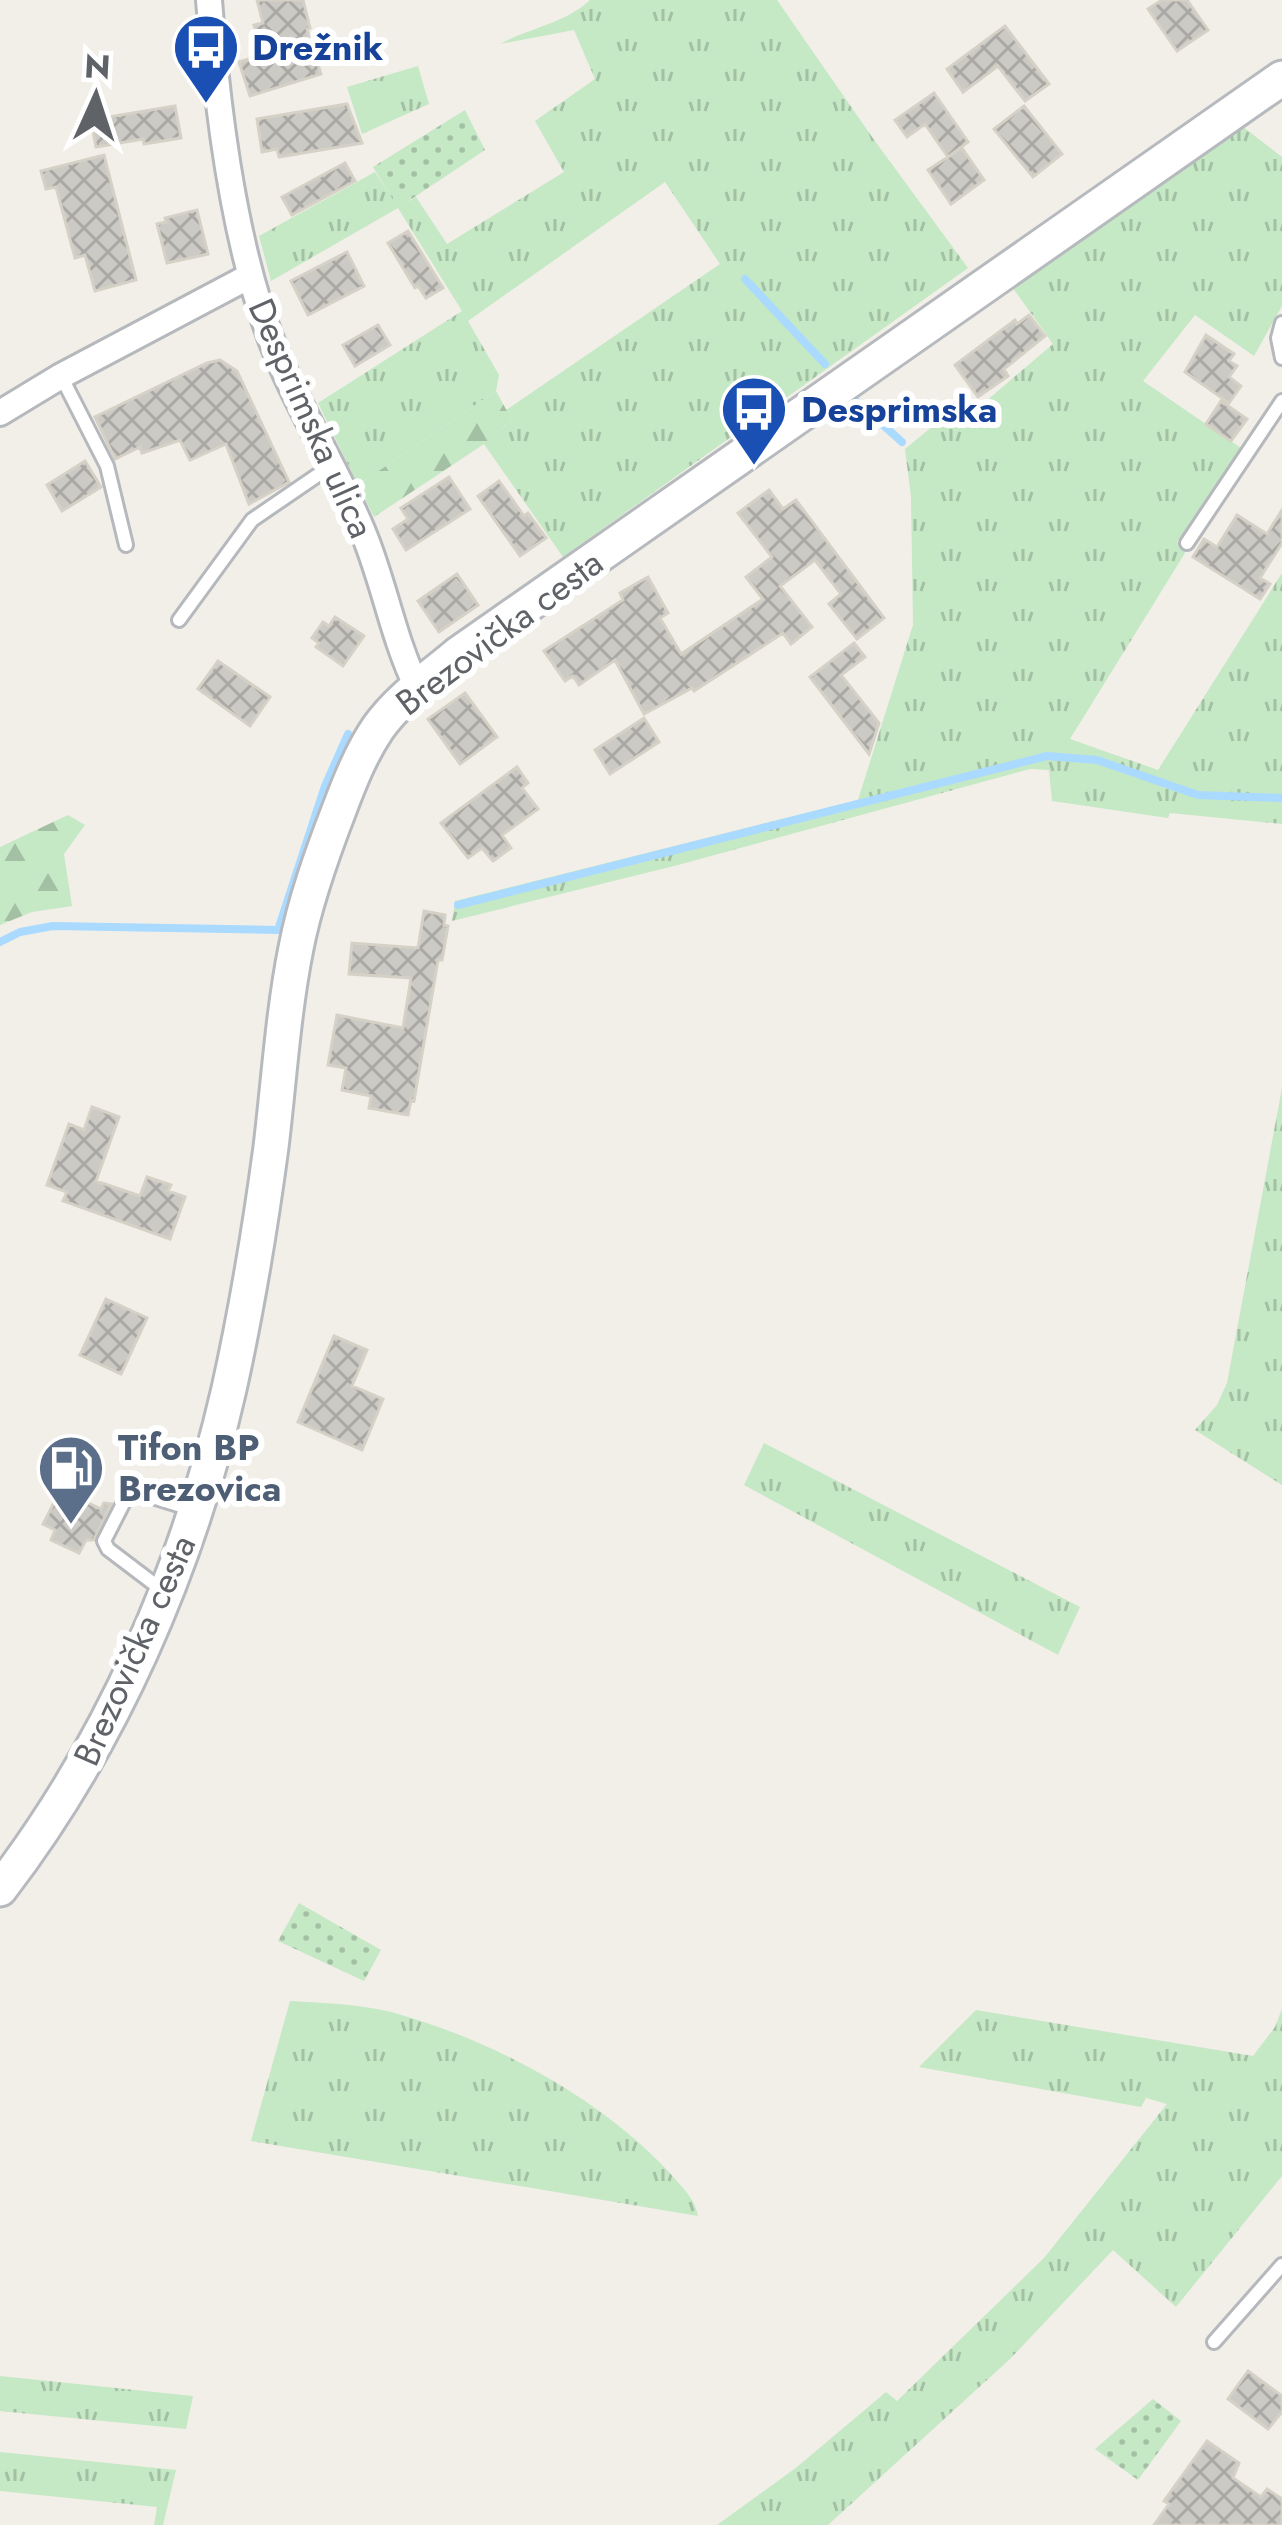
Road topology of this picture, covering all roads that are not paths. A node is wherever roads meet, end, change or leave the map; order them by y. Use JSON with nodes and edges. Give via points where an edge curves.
{"nodes":[{"id":1,"x":209,"y":0,"type":"edge"},
{"id":2,"x":1282,"y":78,"type":"edge"},
{"id":3,"x":250,"y":276,"type":"junction"},
{"id":4,"x":1282,"y":323,"type":"edge"},
{"id":5,"x":1282,"y":358,"type":"edge"},
{"id":6,"x":62,"y":376,"type":"junction"},
{"id":7,"x":1282,"y":401,"type":"edge"},
{"id":8,"x":0,"y":413,"type":"edge"},
{"id":9,"x":331,"y":466,"type":"junction"},
{"id":10,"x":1187,"y":543,"type":"dead end"},
{"id":11,"x":126,"y":544,"type":"dead end"},
{"id":12,"x":178,"y":620,"type":"dead end"},
{"id":13,"x":418,"y":687,"type":"junction"},
{"id":14,"x":195,"y":1510,"type":"junction"},
{"id":15,"x":166,"y":1592,"type":"junction"},
{"id":16,"x":0,"y":1889,"type":"edge"},
{"id":17,"x":1282,"y":2265,"type":"edge"},
{"id":18,"x":1214,"y":2342,"type":"dead end"}],
"edges":[{"from":1,"to":3,"type":"street","name":"Desprimska ulica"},
{"from":2,"to":13,"type":"main road","name":"Brezovička cesta"},
{"from":3,"to":6,"type":"street"},
{"from":3,"to":9,"type":"street","name":"Desprimska ulica"},
{"from":4,"to":5,"type":"lane"},
{"from":6,"to":8,"type":"street"},
{"from":6,"to":11,"type":"lane","via":[[106,466]]},
{"from":7,"to":10,"type":"lane"},
{"from":9,"to":12,"type":"lane","via":[[252,520]]},
{"from":9,"to":13,"type":"street","name":"Desprimska ulica","via":[[362,528]]},
{"from":13,"to":14,"type":"main road","name":"Brezovička cesta","via":[[362,755],[305,910],[254,1277]]},
{"from":14,"to":15,"type":"main road","name":"Brezovička cesta"},
{"from":14,"to":15,"type":"lane","via":[[130,1490],[104,1541]]},
{"from":15,"to":16,"type":"main road","name":"Brezovička cesta","via":[[80,1771]]},
{"from":17,"to":18,"type":"lane"}]}
